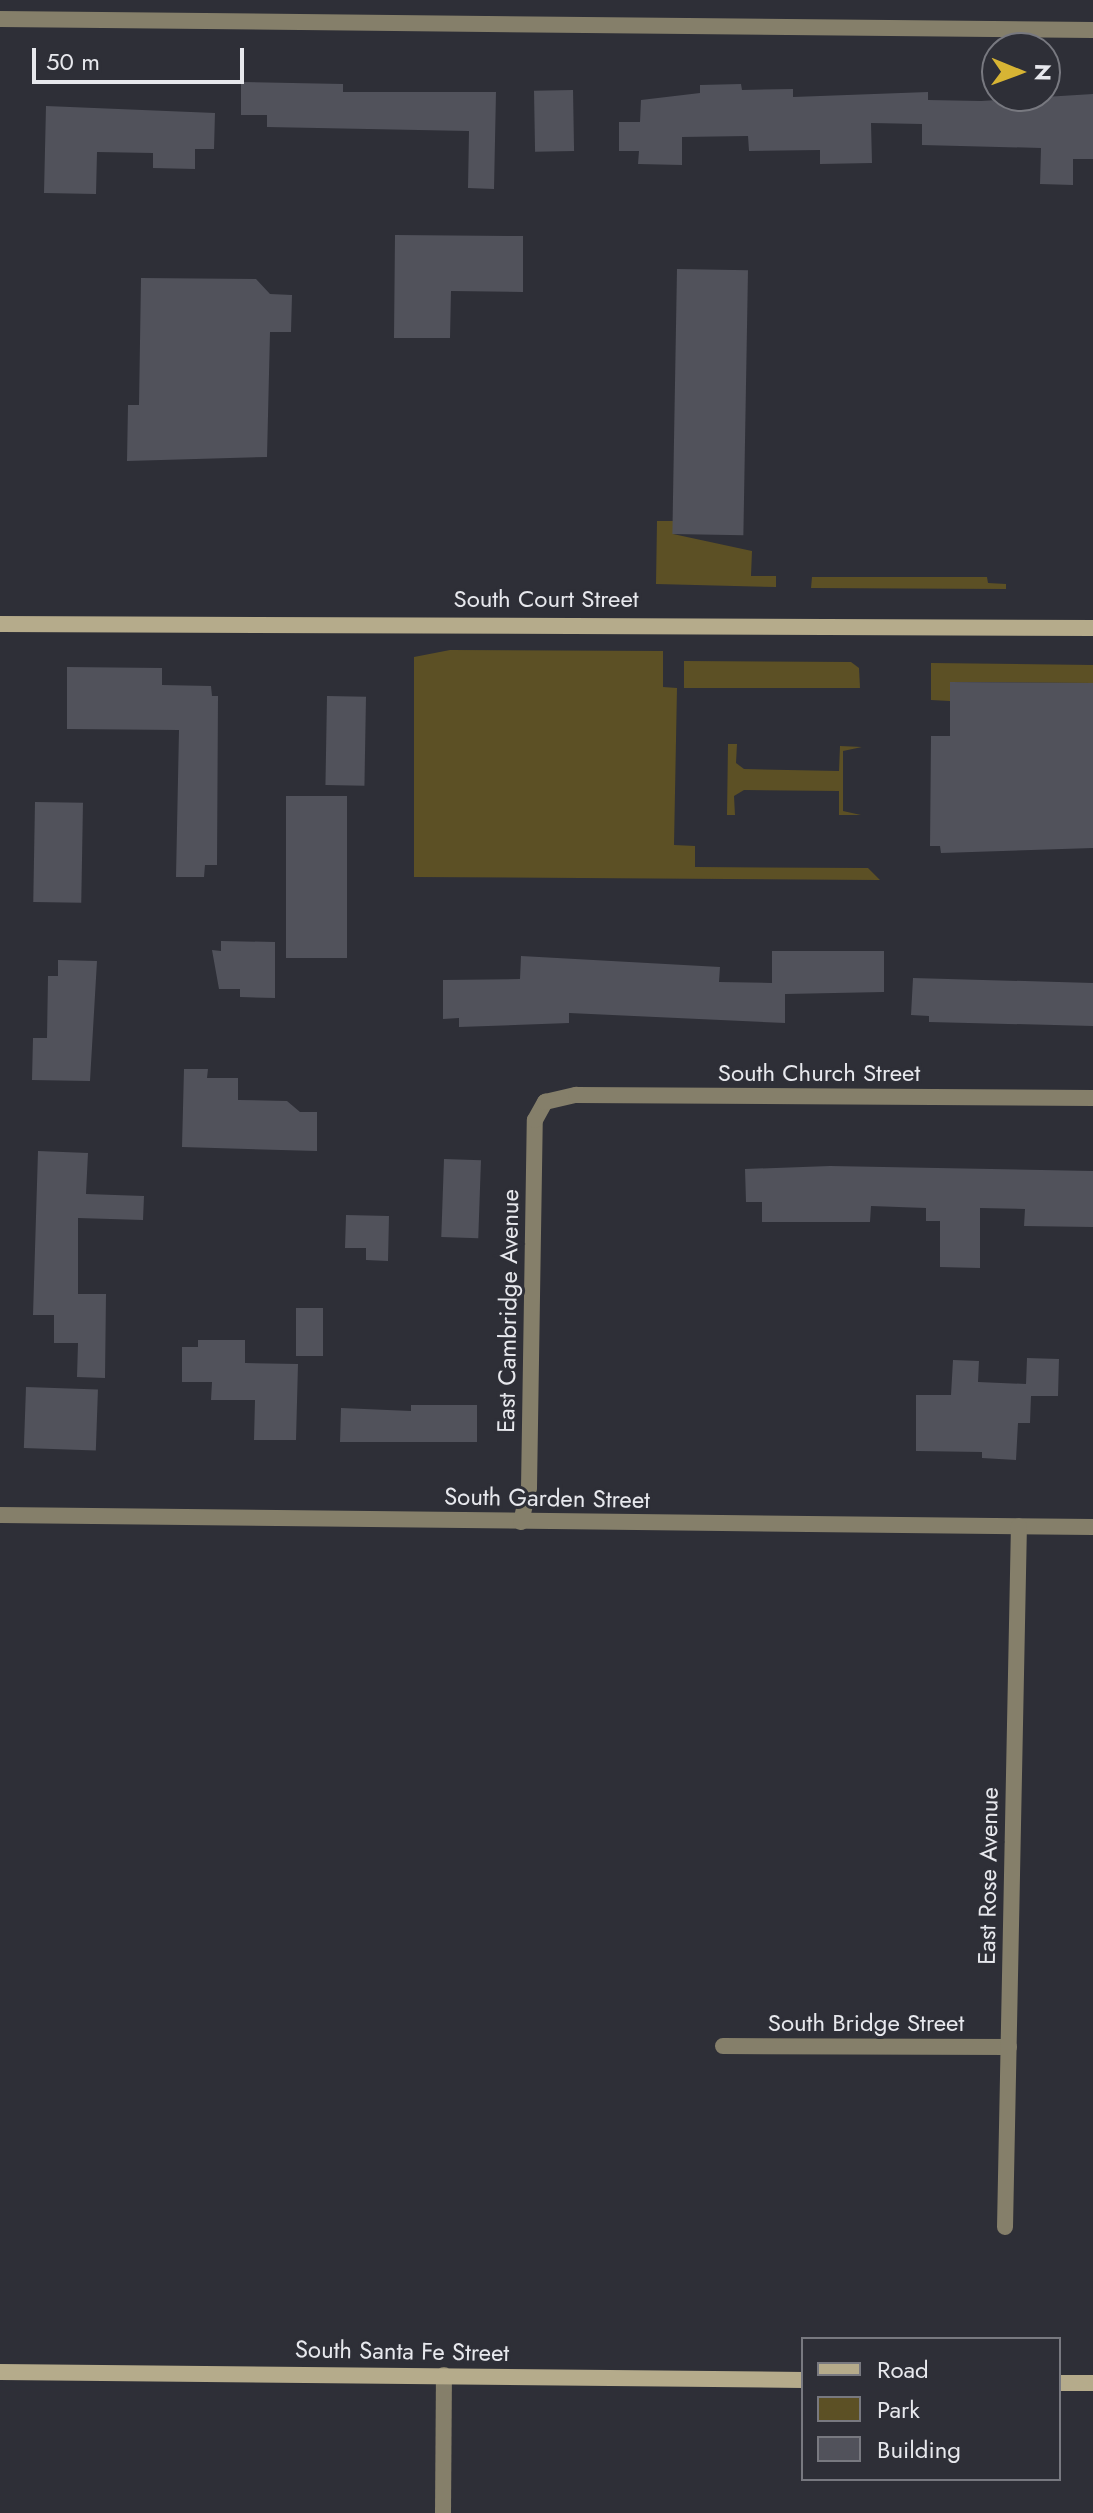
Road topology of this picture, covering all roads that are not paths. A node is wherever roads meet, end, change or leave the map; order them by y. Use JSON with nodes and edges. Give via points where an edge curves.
{"nodes":[{"id":1,"x":0,"y":19,"type":"edge"},
{"id":2,"x":1093,"y":30,"type":"edge"},
{"id":3,"x":0,"y":624,"type":"edge"},
{"id":4,"x":1093,"y":628,"type":"edge"},
{"id":5,"x":1093,"y":1098,"type":"edge"},
{"id":6,"x":545,"y":1102,"type":"joint"},
{"id":7,"x":0,"y":1515,"type":"edge"},
{"id":8,"x":521,"y":1522,"type":"junction"},
{"id":9,"x":1019,"y":1526,"type":"junction"},
{"id":10,"x":1093,"y":1527,"type":"edge"},
{"id":11,"x":723,"y":2046,"type":"dead end"},
{"id":12,"x":1009,"y":2047,"type":"junction"},
{"id":13,"x":1005,"y":2227,"type":"dead end"},
{"id":14,"x":0,"y":2372,"type":"edge"},
{"id":15,"x":444,"y":2375,"type":"junction"},
{"id":16,"x":801,"y":2380,"type":"edge"},
{"id":17,"x":1061,"y":2383,"type":"edge"},
{"id":18,"x":1093,"y":2383,"type":"edge"},
{"id":19,"x":443,"y":2513,"type":"edge"}],
"edges":[{"from":1,"to":2,"type":"street"},
{"from":3,"to":4,"type":"street","name":"South Court Street"},
{"from":5,"to":6,"type":"street","name":"South Church Street","via":[[576,1095]]},
{"from":6,"to":8,"type":"street","name":"East Cambridge Avenue","via":[[535,1120],[529,1488]]},
{"from":7,"to":8,"type":"street","name":"South Garden Street"},
{"from":8,"to":9,"type":"street","name":"South Garden Street"},
{"from":9,"to":10,"type":"street","name":"South Garden Street"},
{"from":9,"to":12,"type":"street","name":"East Rose Avenue"},
{"from":11,"to":12,"type":"street","name":"South Bridge Street"},
{"from":12,"to":13,"type":"street","name":"East Rose Avenue"},
{"from":14,"to":15,"type":"street","name":"South Santa Fe Street"},
{"from":15,"to":16,"type":"street","name":"South Santa Fe Street"},
{"from":15,"to":19,"type":"street"},
{"from":17,"to":18,"type":"street"}]}
